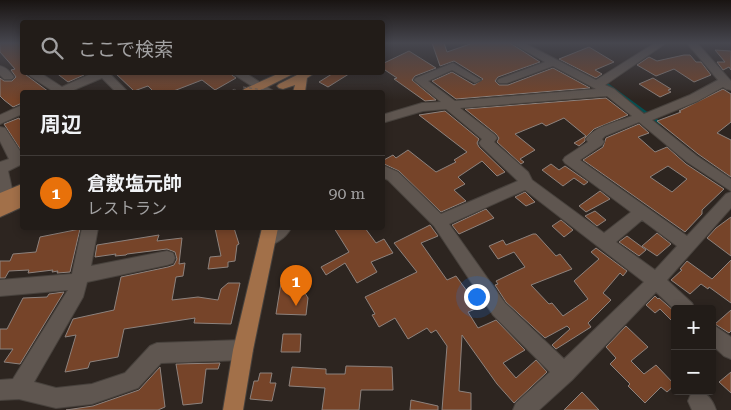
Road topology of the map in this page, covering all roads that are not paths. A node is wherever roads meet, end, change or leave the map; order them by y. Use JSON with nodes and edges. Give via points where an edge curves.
{"nodes":[{"id":1,"x":554,"y":62,"type":"joint"},
{"id":2,"x":632,"y":62,"type":"edge"},
{"id":3,"x":708,"y":62,"type":"edge"},
{"id":4,"x":36,"y":75,"type":"edge"},
{"id":5,"x":100,"y":75,"type":"edge"},
{"id":6,"x":107,"y":75,"type":"edge"},
{"id":7,"x":240,"y":75,"type":"edge"},
{"id":8,"x":298,"y":75,"type":"edge"},
{"id":9,"x":302,"y":75,"type":"edge"},
{"id":10,"x":475,"y":80,"type":"dead end"},
{"id":11,"x":503,"y":81,"type":"dead end"},
{"id":12,"x":597,"y":85,"type":"junction"},
{"id":13,"x":728,"y":85,"type":"edge"},
{"id":14,"x":58,"y":90,"type":"edge"},
{"id":15,"x":66,"y":90,"type":"edge"},
{"id":16,"x":120,"y":90,"type":"edge"},
{"id":17,"x":264,"y":90,"type":"edge"},
{"id":18,"x":268,"y":90,"type":"edge"},
{"id":19,"x":300,"y":90,"type":"edge"},
{"id":20,"x":610,"y":92,"type":"junction"},
{"id":21,"x":451,"y":105,"type":"junction"},
{"id":22,"x":20,"y":110,"type":"edge"},
{"id":23,"x":385,"y":118,"type":"edge"},
{"id":24,"x":644,"y":118,"type":"junction"},
{"id":25,"x":0,"y":120,"type":"edge"},
{"id":26,"x":0,"y":131,"type":"edge"},
{"id":27,"x":18,"y":148,"type":"edge"},
{"id":28,"x":385,"y":172,"type":"edge"},
{"id":29,"x":526,"y":182,"type":"junction"},
{"id":30,"x":731,"y":186,"type":"edge"},
{"id":31,"x":20,"y":192,"type":"edge"},
{"id":32,"x":731,"y":198,"type":"edge"},
{"id":33,"x":7,"y":203,"type":"edge"},
{"id":34,"x":642,"y":212,"type":"junction"},
{"id":35,"x":439,"y":222,"type":"junction"},
{"id":36,"x":90,"y":230,"type":"edge"},
{"id":37,"x":269,"y":234,"type":"edge"},
{"id":38,"x":604,"y":242,"type":"junction"},
{"id":39,"x":689,"y":246,"type":"junction"},
{"id":40,"x":167,"y":258,"type":"dead end"},
{"id":41,"x":80,"y":279,"type":"junction"},
{"id":42,"x":656,"y":281,"type":"junction"},
{"id":43,"x":0,"y":288,"type":"edge"},
{"id":44,"x":682,"y":305,"type":"edge"},
{"id":45,"x":716,"y":336,"type":"edge"},
{"id":46,"x":731,"y":349,"type":"edge"},
{"id":47,"x":243,"y":350,"type":"junction"},
{"id":48,"x":565,"y":373,"type":"junction"},
{"id":49,"x":10,"y":390,"type":"edge"},
{"id":50,"x":233,"y":410,"type":"edge"},
{"id":51,"x":522,"y":410,"type":"edge"}],
"edges":[{"from":1,"to":11,"type":"street"},
{"from":1,"to":12,"type":"street"},
{"from":2,"to":12,"type":"street"},
{"from":3,"to":13,"type":"street"},
{"from":4,"to":14,"type":"street"},
{"from":5,"to":15,"type":"street"},
{"from":6,"to":16,"type":"street"},
{"from":7,"to":17,"type":"street"},
{"from":8,"to":18,"type":"main road"},
{"from":9,"to":19,"type":"main road"},
{"from":10,"to":21,"type":"street","via":[[453,66],[420,80]]},
{"from":12,"to":20,"type":"street"},
{"from":13,"to":24,"type":"street"},
{"from":20,"to":21,"type":"street"},
{"from":20,"to":24,"type":"street"},
{"from":21,"to":23,"type":"street","via":[[422,107]]},
{"from":21,"to":29,"type":"street","via":[[490,138],[486,143]]},
{"from":22,"to":25,"type":"street"},
{"from":24,"to":30,"type":"street"},
{"from":24,"to":34,"type":"street","via":[[600,132],[593,139],[597,142],[570,160]]},
{"from":26,"to":27,"type":"street"},
{"from":27,"to":33,"type":"street","via":[[17,161],[0,168]]},
{"from":28,"to":35,"type":"street"},
{"from":29,"to":35,"type":"street"},
{"from":29,"to":38,"type":"street"},
{"from":31,"to":33,"type":"main road"},
{"from":32,"to":39,"type":"street"},
{"from":34,"to":38,"type":"street"},
{"from":34,"to":39,"type":"street"},
{"from":35,"to":48,"type":"street","via":[[499,309]]},
{"from":36,"to":41,"type":"street"},
{"from":37,"to":47,"type":"main road"},
{"from":38,"to":42,"type":"street"},
{"from":39,"to":42,"type":"street"},
{"from":40,"to":41,"type":"street"},
{"from":41,"to":43,"type":"street"},
{"from":41,"to":49,"type":"street","via":[[77,291]]},
{"from":42,"to":44,"type":"street"},
{"from":42,"to":48,"type":"street"},
{"from":45,"to":46,"type":"street"},
{"from":47,"to":49,"type":"street","via":[[157,353],[131,382],[92,394],[56,398]]},
{"from":47,"to":50,"type":"main road"},
{"from":48,"to":51,"type":"street"}]}
